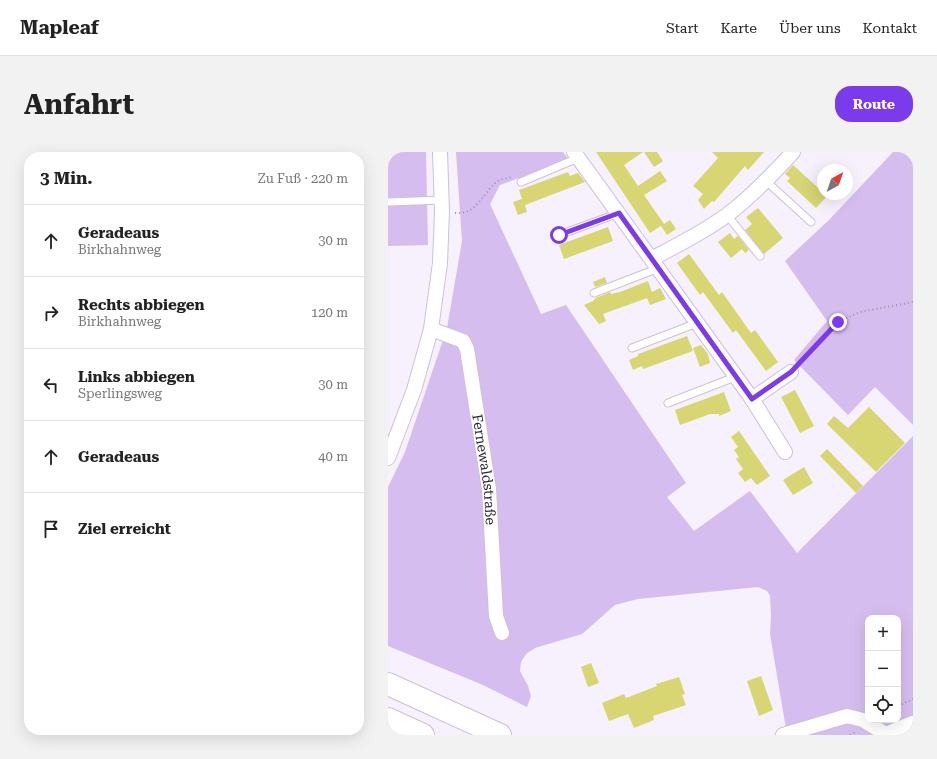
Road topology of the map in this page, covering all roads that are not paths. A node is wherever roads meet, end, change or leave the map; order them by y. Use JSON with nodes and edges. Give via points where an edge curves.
{"nodes":[{"id":1,"x":440,"y":152,"type":"edge"},
{"id":2,"x":793,"y":152,"type":"edge"},
{"id":3,"x":576,"y":155,"type":"edge"},
{"id":4,"x":766,"y":181,"type":"junction"},
{"id":5,"x":521,"y":182,"type":"dead end"},
{"id":6,"x":388,"y":202,"type":"edge"},
{"id":7,"x":442,"y":206,"type":"junction"},
{"id":8,"x":619,"y":213,"type":"junction"},
{"id":9,"x":727,"y":215,"type":"junction"},
{"id":10,"x":810,"y":222,"type":"dead end"},
{"id":11,"x":559,"y":235,"type":"dead end"},
{"id":12,"x":760,"y":256,"type":"dead end"},
{"id":13,"x":656,"y":263,"type":"junction"},
{"id":14,"x":594,"y":293,"type":"dead end"},
{"id":15,"x":698,"y":323,"type":"junction"},
{"id":16,"x":431,"y":329,"type":"junction"},
{"id":17,"x":632,"y":348,"type":"dead end"},
{"id":18,"x":791,"y":372,"type":"road end"},
{"id":19,"x":736,"y":378,"type":"junction"},
{"id":20,"x":752,"y":399,"type":"junction"},
{"id":21,"x":668,"y":403,"type":"dead end"},
{"id":22,"x":785,"y":452,"type":"dead end"},
{"id":23,"x":388,"y":458,"type":"edge"},
{"id":24,"x":502,"y":633,"type":"dead end"},
{"id":25,"x":388,"y":684,"type":"edge"},
{"id":26,"x":388,"y":720,"type":"edge"},
{"id":27,"x":913,"y":726,"type":"edge"},
{"id":28,"x":423,"y":735,"type":"edge"},
{"id":29,"x":500,"y":735,"type":"edge"},
{"id":30,"x":783,"y":735,"type":"edge"},
{"id":31,"x":887,"y":735,"type":"edge"},
{"id":32,"x":891,"y":735,"type":"edge"}],
"edges":[{"from":1,"to":7,"type":"street"},
{"from":2,"to":4,"type":"street"},
{"from":3,"to":5,"type":"lane"},
{"from":3,"to":8,"type":"street"},
{"from":4,"to":9,"type":"street"},
{"from":4,"to":10,"type":"lane"},
{"from":6,"to":7,"type":"lane"},
{"from":7,"to":16,"type":"street","via":[[440,263]]},
{"from":8,"to":11,"type":"lane"},
{"from":8,"to":13,"type":"street"},
{"from":9,"to":12,"type":"lane"},
{"from":9,"to":13,"type":"street"},
{"from":13,"to":14,"type":"lane"},
{"from":13,"to":15,"type":"street"},
{"from":15,"to":17,"type":"lane"},
{"from":15,"to":19,"type":"street"},
{"from":16,"to":23,"type":"street","via":[[414,390]]},
{"from":16,"to":24,"type":"street","name":"Fernewaldstraße","via":[[463,341],[467,349],[489,489],[496,616]]},
{"from":18,"to":20,"type":"street"},
{"from":19,"to":20,"type":"street"},
{"from":19,"to":21,"type":"lane"},
{"from":20,"to":22,"type":"street"},
{"from":25,"to":29,"type":"highway"},
{"from":26,"to":28,"type":"highway"},
{"from":27,"to":32,"type":"main road"},
{"from":30,"to":31,"type":"street","via":[[847,716],[863,720]]}]}
